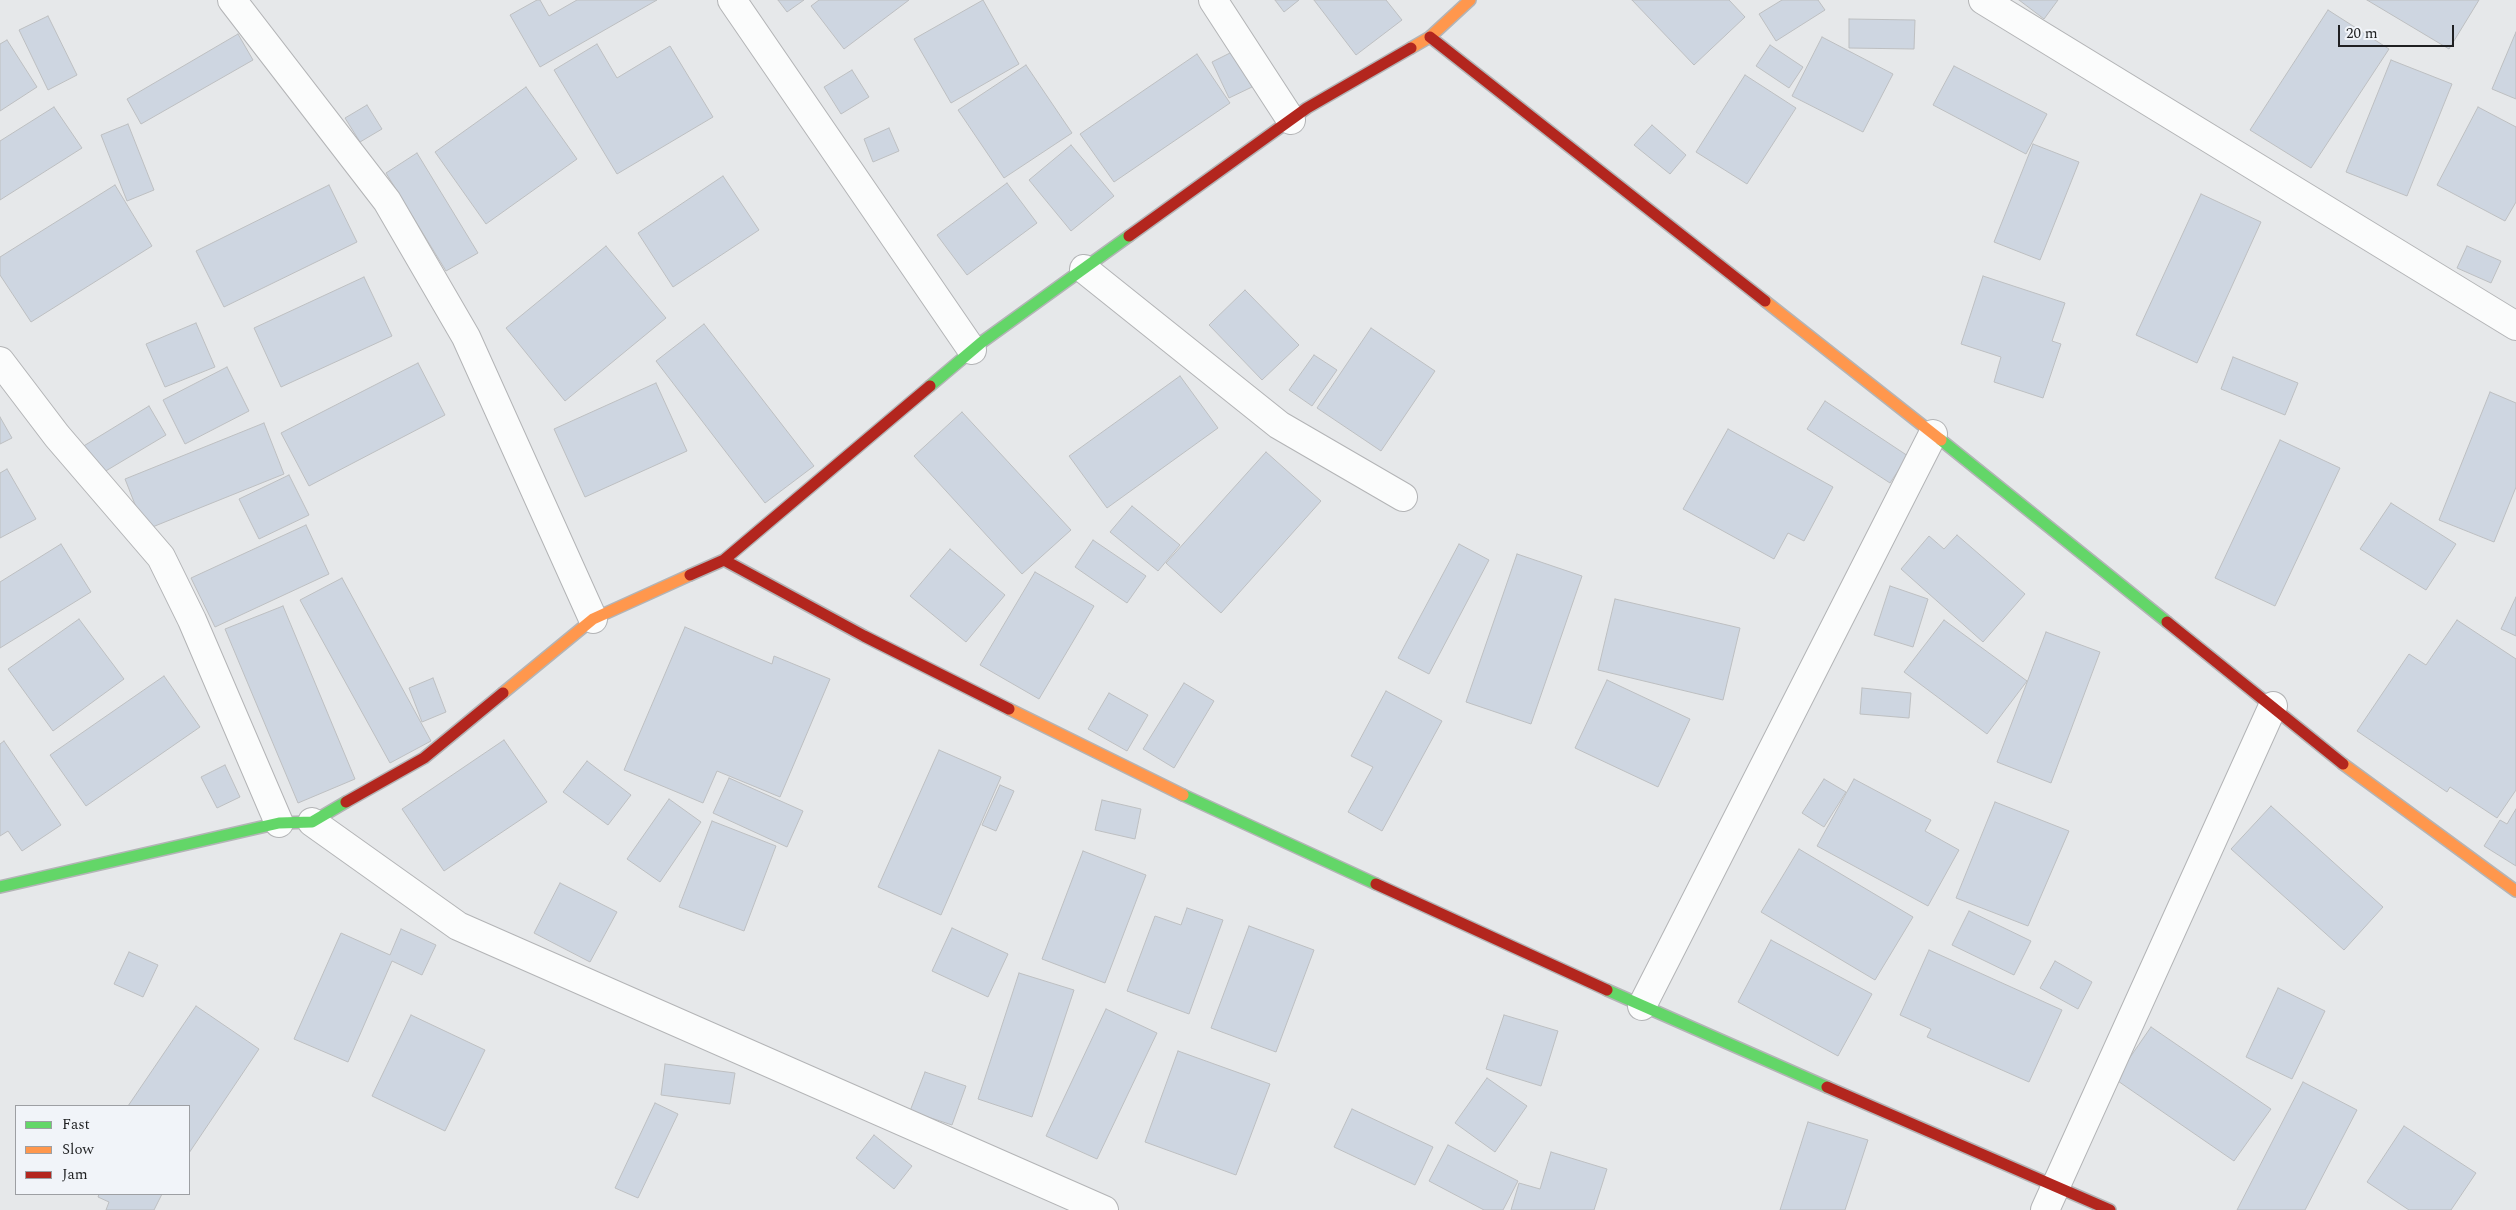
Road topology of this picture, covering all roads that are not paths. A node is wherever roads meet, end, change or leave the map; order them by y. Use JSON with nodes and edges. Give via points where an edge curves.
{"nodes":[{"id":1,"x":232,"y":0,"type":"edge"},
{"id":2,"x":732,"y":0,"type":"edge"},
{"id":3,"x":1213,"y":0,"type":"edge"},
{"id":4,"x":1470,"y":0,"type":"edge"},
{"id":5,"x":1983,"y":0,"type":"edge"},
{"id":6,"x":1430,"y":37,"type":"junction"},
{"id":7,"x":1291,"y":120,"type":"junction"},
{"id":8,"x":1084,"y":269,"type":"junction"},
{"id":9,"x":2516,"y":326,"type":"edge"},
{"id":10,"x":972,"y":350,"type":"junction"},
{"id":11,"x":0,"y":361,"type":"edge"},
{"id":12,"x":1933,"y":434,"type":"junction"},
{"id":13,"x":1403,"y":497,"type":"dead end"},
{"id":14,"x":724,"y":560,"type":"junction"},
{"id":15,"x":593,"y":619,"type":"junction"},
{"id":16,"x":2273,"y":706,"type":"junction"},
{"id":17,"x":312,"y":822,"type":"junction"},
{"id":18,"x":279,"y":823,"type":"junction"},
{"id":19,"x":0,"y":887,"type":"edge"},
{"id":20,"x":2516,"y":891,"type":"edge"},
{"id":21,"x":1642,"y":1006,"type":"junction"},
{"id":22,"x":2056,"y":1186,"type":"junction"},
{"id":23,"x":1104,"y":1210,"type":"edge"},
{"id":24,"x":2045,"y":1210,"type":"edge"},
{"id":25,"x":2110,"y":1210,"type":"edge"}],
"edges":[{"from":1,"to":15,"type":"street","via":[[387,201],[466,337]]},
{"from":2,"to":10,"type":"street"},
{"from":3,"to":7,"type":"street"},
{"from":4,"to":6,"type":"street"},
{"from":5,"to":9,"type":"street"},
{"from":6,"to":7,"type":"street"},
{"from":6,"to":12,"type":"street"},
{"from":7,"to":8,"type":"street"},
{"from":8,"to":10,"type":"street"},
{"from":8,"to":13,"type":"street","via":[[1279,425]]},
{"from":10,"to":14,"type":"street"},
{"from":11,"to":18,"type":"street","via":[[58,436],[161,557],[192,620]]},
{"from":12,"to":16,"type":"street"},
{"from":12,"to":21,"type":"street"},
{"from":14,"to":15,"type":"street"},
{"from":14,"to":21,"type":"street","via":[[864,636],[1129,770]]},
{"from":15,"to":17,"type":"street","via":[[424,758]]},
{"from":16,"to":20,"type":"street","via":[[2363,781]]},
{"from":16,"to":22,"type":"street"},
{"from":17,"to":18,"type":"street"},
{"from":17,"to":23,"type":"street","via":[[458,926]]},
{"from":18,"to":19,"type":"street"},
{"from":21,"to":22,"type":"street"},
{"from":22,"to":24,"type":"street"},
{"from":22,"to":25,"type":"street"}]}
